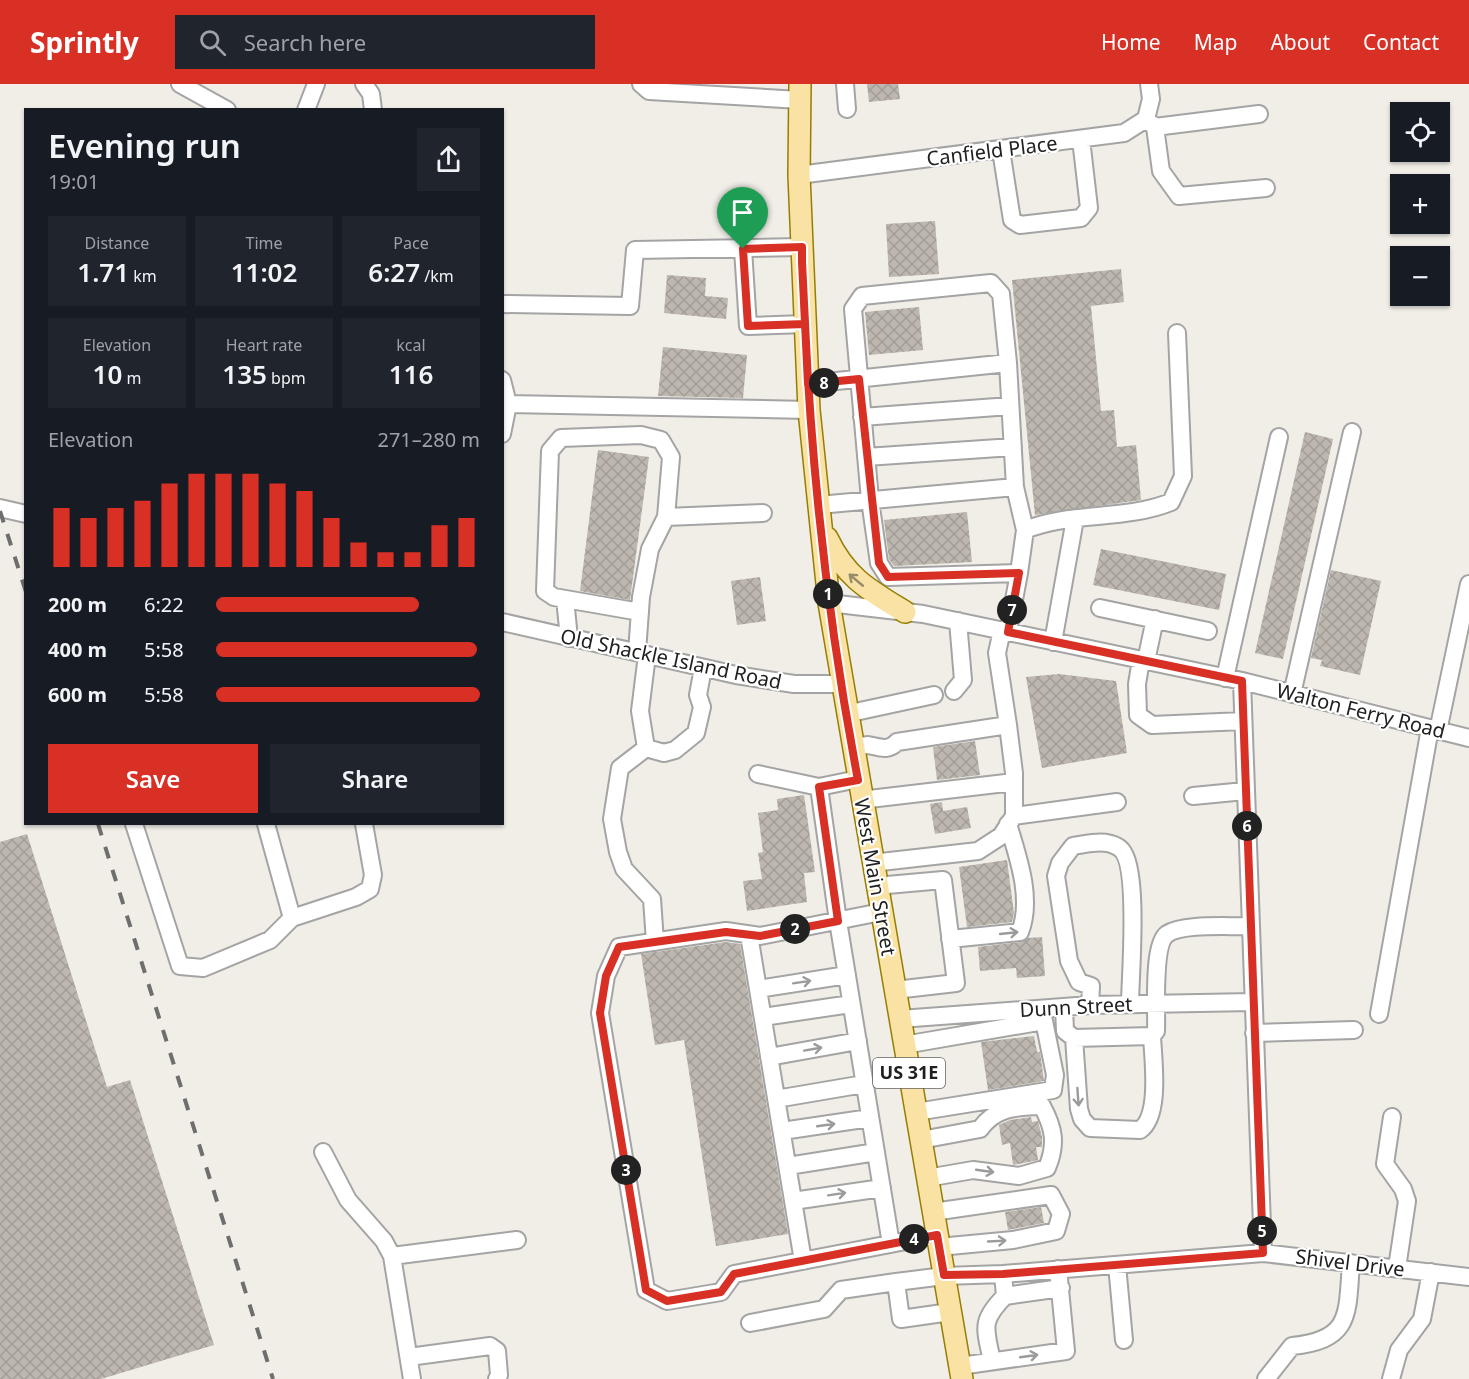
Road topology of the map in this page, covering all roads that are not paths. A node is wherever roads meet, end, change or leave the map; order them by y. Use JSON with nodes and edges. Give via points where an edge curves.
{"nodes":[{"id":1,"x":180,"y":84,"type":"edge"},
{"id":2,"x":316,"y":84,"type":"edge"},
{"id":3,"x":364,"y":84,"type":"edge"},
{"id":4,"x":641,"y":84,"type":"edge"},
{"id":5,"x":845,"y":84,"type":"edge"},
{"id":6,"x":1149,"y":84,"type":"edge"},
{"id":7,"x":800,"y":92,"type":"edge"},
{"id":8,"x":223,"y":108,"type":"edge"},
{"id":9,"x":307,"y":108,"type":"edge"},
{"id":10,"x":373,"y":108,"type":"edge"},
{"id":11,"x":847,"y":109,"type":"dead end"},
{"id":12,"x":1259,"y":114,"type":"dead end"},
{"id":13,"x":1151,"y":123,"type":"junction"},
{"id":14,"x":1081,"y":139,"type":"junction"},
{"id":15,"x":1001,"y":150,"type":"junction"},
{"id":16,"x":798,"y":175,"type":"junction"},
{"id":17,"x":1266,"y":188,"type":"dead end"},
{"id":18,"x":802,"y":247,"type":"junction"},
{"id":19,"x":743,"y":249,"type":"junction"},
{"id":20,"x":504,"y":304,"type":"edge"},
{"id":21,"x":805,"y":324,"type":"junction"},
{"id":22,"x":1177,"y":333,"type":"dead end"},
{"id":23,"x":1008,"y":363,"type":"junction"},
{"id":24,"x":859,"y":379,"type":"junction"},
{"id":25,"x":808,"y":384,"type":"junction"},
{"id":26,"x":504,"y":388,"type":"edge"},
{"id":27,"x":508,"y":404,"type":"junction"},
{"id":28,"x":1010,"y":406,"type":"junction"},
{"id":29,"x":809,"y":410,"type":"junction"},
{"id":30,"x":862,"y":417,"type":"junction"},
{"id":31,"x":504,"y":424,"type":"edge"},
{"id":32,"x":1352,"y":432,"type":"dead end"},
{"id":33,"x":1279,"y":436,"type":"dead end"},
{"id":34,"x":1013,"y":447,"type":"junction"},
{"id":35,"x":866,"y":457,"type":"junction"},
{"id":36,"x":1015,"y":487,"type":"junction"},
{"id":37,"x":870,"y":500,"type":"junction"},
{"id":38,"x":0,"y":508,"type":"edge"},
{"id":39,"x":763,"y":513,"type":"dead end"},
{"id":40,"x":24,"y":514,"type":"edge"},
{"id":41,"x":820,"y":515,"type":"junction"},
{"id":42,"x":666,"y":517,"type":"junction"},
{"id":43,"x":1075,"y":519,"type":"junction"},
{"id":44,"x":1025,"y":530,"type":"junction"},
{"id":45,"x":1019,"y":573,"type":"junction"},
{"id":46,"x":1469,"y":584,"type":"edge"},
{"id":47,"x":565,"y":599,"type":"junction"},
{"id":48,"x":829,"y":603,"type":"junction"},
{"id":49,"x":1100,"y":608,"type":"dead end"},
{"id":50,"x":640,"y":612,"type":"junction"},
{"id":51,"x":905,"y":612,"type":"junction"},
{"id":52,"x":1155,"y":619,"type":"junction"},
{"id":53,"x":958,"y":621,"type":"junction"},
{"id":54,"x":504,"y":622,"type":"edge"},
{"id":55,"x":1005,"y":631,"type":"junction"},
{"id":56,"x":1208,"y":631,"type":"dead end"},
{"id":57,"x":569,"y":638,"type":"junction"},
{"id":58,"x":1053,"y":642,"type":"junction"},
{"id":59,"x":642,"y":653,"type":"junction"},
{"id":60,"x":1144,"y":661,"type":"junction"},
{"id":61,"x":704,"y":668,"type":"junction"},
{"id":62,"x":1234,"y":680,"type":"junction"},
{"id":63,"x":841,"y":684,"type":"junction"},
{"id":64,"x":954,"y":692,"type":"dead end"},
{"id":65,"x":1292,"y":694,"type":"junction"},
{"id":66,"x":934,"y":695,"type":"dead end"},
{"id":67,"x":846,"y":714,"type":"junction"},
{"id":68,"x":1243,"y":720,"type":"junction"},
{"id":69,"x":1008,"y":725,"type":"junction"},
{"id":70,"x":1434,"y":730,"type":"junction"},
{"id":71,"x":1469,"y":738,"type":"edge"},
{"id":72,"x":860,"y":747,"type":"junction"},
{"id":73,"x":646,"y":748,"type":"junction"},
{"id":74,"x":758,"y":774,"type":"dead end"},
{"id":75,"x":858,"y":780,"type":"junction"},
{"id":76,"x":1014,"y":782,"type":"junction"},
{"id":77,"x":819,"y":787,"type":"junction"},
{"id":78,"x":1245,"y":791,"type":"junction"},
{"id":79,"x":1193,"y":795,"type":"dead end"},
{"id":80,"x":861,"y":800,"type":"junction"},
{"id":81,"x":1117,"y":802,"type":"dead end"},
{"id":82,"x":1011,"y":820,"type":"junction"},
{"id":83,"x":134,"y":825,"type":"edge"},
{"id":84,"x":266,"y":825,"type":"edge"},
{"id":85,"x":364,"y":825,"type":"edge"},
{"id":86,"x":872,"y":863,"type":"junction"},
{"id":87,"x":876,"y":886,"type":"junction"},
{"id":88,"x":881,"y":912,"type":"junction"},
{"id":89,"x":292,"y":918,"type":"junction"},
{"id":90,"x":838,"y":921,"type":"junction"},
{"id":91,"x":1250,"y":926,"type":"junction"},
{"id":92,"x":749,"y":934,"type":"junction"},
{"id":93,"x":950,"y":939,"type":"junction"},
{"id":94,"x":655,"y":942,"type":"junction"},
{"id":95,"x":847,"y":975,"type":"junction"},
{"id":96,"x":758,"y":989,"type":"junction"},
{"id":97,"x":895,"y":990,"type":"junction"},
{"id":98,"x":1253,"y":1002,"type":"junction"},
{"id":99,"x":851,"y":1004,"type":"junction"},
{"id":100,"x":1130,"y":1004,"type":"junction"},
{"id":101,"x":1157,"y":1004,"type":"junction"},
{"id":102,"x":1090,"y":1005,"type":"junction"},
{"id":103,"x":1064,"y":1006,"type":"junction"},
{"id":104,"x":1379,"y":1014,"type":"dead end"},
{"id":105,"x":763,"y":1017,"type":"junction"},
{"id":106,"x":900,"y":1019,"type":"junction"},
{"id":107,"x":1354,"y":1030,"type":"dead end"},
{"id":108,"x":1254,"y":1033,"type":"junction"},
{"id":109,"x":1152,"y":1036,"type":"junction"},
{"id":110,"x":1074,"y":1038,"type":"junction"},
{"id":111,"x":858,"y":1041,"type":"junction"},
{"id":112,"x":904,"y":1046,"type":"junction"},
{"id":113,"x":769,"y":1057,"type":"junction"},
{"id":114,"x":864,"y":1084,"type":"junction"},
{"id":115,"x":776,"y":1099,"type":"junction"},
{"id":116,"x":916,"y":1112,"type":"junction"},
{"id":117,"x":1392,"y":1117,"type":"dead end"},
{"id":118,"x":870,"y":1118,"type":"junction"},
{"id":119,"x":782,"y":1131,"type":"junction"},
{"id":120,"x":921,"y":1140,"type":"junction"},
{"id":121,"x":323,"y":1152,"type":"dead end"},
{"id":122,"x":876,"y":1152,"type":"junction"},
{"id":123,"x":788,"y":1166,"type":"junction"},
{"id":124,"x":927,"y":1178,"type":"junction"},
{"id":125,"x":882,"y":1188,"type":"junction"},
{"id":126,"x":793,"y":1201,"type":"junction"},
{"id":127,"x":933,"y":1212,"type":"junction"},
{"id":128,"x":518,"y":1240,"type":"dead end"},
{"id":129,"x":938,"y":1241,"type":"junction"},
{"id":130,"x":891,"y":1244,"type":"junction"},
{"id":131,"x":1263,"y":1253,"type":"junction"},
{"id":132,"x":392,"y":1256,"type":"junction"},
{"id":133,"x":803,"y":1261,"type":"junction"},
{"id":134,"x":1350,"y":1263,"type":"junction"},
{"id":135,"x":1117,"y":1264,"type":"junction"},
{"id":136,"x":1397,"y":1268,"type":"junction"},
{"id":137,"x":1058,"y":1269,"type":"junction"},
{"id":138,"x":1431,"y":1272,"type":"junction"},
{"id":139,"x":1003,"y":1274,"type":"junction"},
{"id":140,"x":944,"y":1275,"type":"junction"},
{"id":141,"x":1469,"y":1277,"type":"edge"},
{"id":142,"x":896,"y":1282,"type":"junction"},
{"id":143,"x":1061,"y":1288,"type":"junction"},
{"id":144,"x":1005,"y":1296,"type":"junction"},
{"id":145,"x":950,"y":1312,"type":"junction"},
{"id":146,"x":750,"y":1323,"type":"dead end"},
{"id":147,"x":1124,"y":1340,"type":"dead end"},
{"id":148,"x":409,"y":1357,"type":"junction"},
{"id":149,"x":992,"y":1361,"type":"junction"},
{"id":150,"x":961,"y":1373,"type":"edge"},
{"id":151,"x":412,"y":1379,"type":"edge"},
{"id":152,"x":497,"y":1379,"type":"edge"},
{"id":153,"x":1266,"y":1379,"type":"edge"},
{"id":154,"x":1391,"y":1379,"type":"edge"}],
"edges":[{"from":1,"to":8,"type":"street"},
{"from":2,"to":9,"type":"street"},
{"from":3,"to":10,"type":"street","via":[[371,94]]},
{"from":4,"to":7,"type":"street","via":[[649,92]]},
{"from":5,"to":11,"type":"street"},
{"from":6,"to":13,"type":"street"},
{"from":7,"to":16,"type":"main road","name":"West Main Street","number":"US 31E"},
{"from":12,"to":13,"type":"street"},
{"from":13,"to":14,"type":"street","name":"Canfield Place","via":[[1124,133]]},
{"from":13,"to":17,"type":"street","via":[[1161,171],[1179,196]]},
{"from":14,"to":15,"type":"street","name":"Canfield Place"},
{"from":14,"to":15,"type":"street","via":[[1089,208],[1081,218],[1020,225],[1012,220]]},
{"from":15,"to":16,"type":"street","name":"Canfield Place"},
{"from":16,"to":18,"type":"main road","name":"West Main Street","number":"US 31E"},
{"from":18,"to":19,"type":"street"},
{"from":18,"to":21,"type":"main road","name":"West Main Street","number":"US 31E"},
{"from":19,"to":20,"type":"street","via":[[635,249],[630,306]]},
{"from":19,"to":21,"type":"street","via":[[748,326]]},
{"from":21,"to":25,"type":"main road","name":"West Main Street","number":"US 31E"},
{"from":22,"to":43,"type":"street","via":[[1183,476],[1171,501],[1148,511]]},
{"from":23,"to":24,"type":"street"},
{"from":23,"to":24,"type":"street","via":[[1001,294],[991,283],[862,296],[854,309]]},
{"from":23,"to":28,"type":"street"},
{"from":24,"to":25,"type":"street"},
{"from":24,"to":30,"type":"street"},
{"from":25,"to":29,"type":"main road","name":"West Main Street","number":"US 31E"},
{"from":26,"to":27,"type":"street"},
{"from":27,"to":29,"type":"street"},
{"from":27,"to":31,"type":"street"},
{"from":28,"to":30,"type":"street"},
{"from":28,"to":34,"type":"street"},
{"from":29,"to":41,"type":"main road","name":"West Main Street","number":"US 31E"},
{"from":30,"to":35,"type":"street"},
{"from":32,"to":65,"type":"street"},
{"from":33,"to":62,"type":"street"},
{"from":34,"to":35,"type":"street"},
{"from":34,"to":36,"type":"street"},
{"from":35,"to":37,"type":"street"},
{"from":36,"to":37,"type":"street"},
{"from":36,"to":44,"type":"street"},
{"from":37,"to":41,"type":"street"},
{"from":37,"to":45,"type":"street","via":[[879,563],[888,577]]},
{"from":38,"to":40,"type":"street"},
{"from":39,"to":42,"type":"street"},
{"from":41,"to":48,"type":"main road","name":"West Main Street","number":"US 31E"},
{"from":51,"to":41,"type":"main road","one_way":true,"via":[[848,573],[835,556]]},
{"from":42,"to":47,"type":"street","via":[[671,457],[661,440],[640,435],[561,438],[550,451],[545,591]]},
{"from":42,"to":50,"type":"street","via":[[650,549]]},
{"from":43,"to":44,"type":"street","via":[[1042,523]]},
{"from":43,"to":58,"type":"street"},
{"from":44,"to":45,"type":"street"},
{"from":45,"to":55,"type":"street"},
{"from":46,"to":70,"type":"street"},
{"from":47,"to":50,"type":"street"},
{"from":47,"to":57,"type":"street"},
{"from":48,"to":51,"type":"street","name":"Walton Ferry Road"},
{"from":48,"to":63,"type":"main road","name":"West Main Street","number":"US 31E"},
{"from":49,"to":52,"type":"street"},
{"from":50,"to":59,"type":"street"},
{"from":51,"to":53,"type":"street","name":"Walton Ferry Road"},
{"from":52,"to":56,"type":"street"},
{"from":52,"to":60,"type":"street"},
{"from":53,"to":55,"type":"street","name":"Walton Ferry Road"},
{"from":53,"to":64,"type":"street","via":[[963,680]]},
{"from":54,"to":57,"type":"street","name":"Old Shackle Island Road"},
{"from":55,"to":58,"type":"street","name":"Walton Ferry Road"},
{"from":55,"to":69,"type":"street","via":[[997,653]]},
{"from":57,"to":59,"type":"street","name":"Old Shackle Island Road"},
{"from":58,"to":60,"type":"street","name":"Walton Ferry Road"},
{"from":59,"to":61,"type":"street","name":"Old Shackle Island Road"},
{"from":59,"to":73,"type":"street","via":[[640,711]]},
{"from":60,"to":62,"type":"street","name":"Walton Ferry Road"},
{"from":60,"to":68,"type":"street","via":[[1137,684],[1138,716],[1152,725]]},
{"from":61,"to":63,"type":"street","name":"Old Shackle Island Road","via":[[794,684]]},
{"from":61,"to":73,"type":"street","via":[[696,733],[675,750],[664,753]]},
{"from":62,"to":65,"type":"street","name":"Walton Ferry Road"},
{"from":62,"to":68,"type":"street"},
{"from":63,"to":67,"type":"main road","name":"West Main Street","number":"US 31E"},
{"from":65,"to":70,"type":"street","name":"Walton Ferry Road"},
{"from":66,"to":67,"type":"street"},
{"from":67,"to":72,"type":"main road","name":"West Main Street","number":"US 31E"},
{"from":68,"to":78,"type":"street"},
{"from":69,"to":72,"type":"street","via":[[897,741],[890,736],[873,738]]},
{"from":69,"to":76,"type":"street"},
{"from":70,"to":71,"type":"street","name":"Walton Ferry Road"},
{"from":70,"to":104,"type":"street"},
{"from":72,"to":75,"type":"main road","name":"West Main Street","number":"US 31E"},
{"from":73,"to":94,"type":"street","via":[[620,768],[612,819],[624,868],[652,900]]},
{"from":74,"to":77,"type":"street"},
{"from":75,"to":77,"type":"street"},
{"from":75,"to":80,"type":"main road","name":"West Main Street","number":"US 31E"},
{"from":76,"to":80,"type":"street"},
{"from":76,"to":82,"type":"street"},
{"from":77,"to":90,"type":"street"},
{"from":78,"to":79,"type":"street"},
{"from":78,"to":91,"type":"street"},
{"from":80,"to":86,"type":"main road","name":"West Main Street","number":"US 31E"},
{"from":81,"to":82,"type":"street"},
{"from":82,"to":86,"type":"street","via":[[1001,836],[978,851]]},
{"from":93,"to":82,"type":"street","one_way":true,"via":[[1020,932],[1024,898]]},
{"from":83,"to":89,"type":"street","via":[[180,966],[203,968],[270,940]]},
{"from":84,"to":89,"type":"street"},
{"from":85,"to":89,"type":"street","via":[[373,875],[370,889]]},
{"from":86,"to":87,"type":"main road","name":"West Main Street","number":"US 31E"},
{"from":87,"to":88,"type":"main road","name":"West Main Street","number":"US 31E"},
{"from":87,"to":93,"type":"street","via":[[943,880]]},
{"from":88,"to":90,"type":"street"},
{"from":88,"to":97,"type":"main road","name":"West Main Street","number":"US 31E"},
{"from":90,"to":92,"type":"street","via":[[760,936]]},
{"from":90,"to":95,"type":"street"},
{"from":91,"to":98,"type":"street"},
{"from":91,"to":101,"type":"street","via":[[1186,928],[1166,934],[1158,947]]},
{"from":92,"to":94,"type":"street","via":[[726,932]]},
{"from":92,"to":96,"type":"street"},
{"from":93,"to":97,"type":"street","via":[[956,983]]},
{"from":94,"to":133,"type":"street","via":[[619,947],[606,976],[600,1013],[646,1290],[667,1301],[721,1292],[734,1274]]},
{"from":96,"to":95,"type":"street","one_way":true},
{"from":95,"to":99,"type":"street"},
{"from":96,"to":105,"type":"street"},
{"from":97,"to":106,"type":"main road","name":"West Main Street","number":"US 31E"},
{"from":98,"to":101,"type":"street","name":"Dunn Street"},
{"from":98,"to":108,"type":"street"},
{"from":99,"to":105,"type":"street"},
{"from":99,"to":111,"type":"street"},
{"from":100,"to":101,"type":"street","name":"Dunn Street"},
{"from":100,"to":102,"type":"street","name":"Dunn Street"},
{"from":100,"to":102,"type":"street","via":[[1132,889],[1127,857],[1120,847],[1104,842],[1073,846],[1060,862],[1056,876],[1069,961],[1079,982],[1091,986]]},
{"from":101,"to":109,"type":"street","via":[[1156,1030]]},
{"from":102,"to":103,"type":"street","name":"Dunn Street"},
{"from":103,"to":106,"type":"street","name":"Dunn Street"},
{"from":103,"to":110,"type":"street","via":[[1065,1031]]},
{"from":105,"to":113,"type":"street"},
{"from":106,"to":112,"type":"main road","name":"West Main Street","number":"US 31E"},
{"from":107,"to":108,"type":"street"},
{"from":108,"to":131,"type":"street"},
{"from":109,"to":110,"type":"street"},
{"from":110,"to":109,"type":"street","one_way":true,"via":[[1082,1119],[1090,1128],[1140,1130],[1147,1125],[1152,1112]]},
{"from":113,"to":111,"type":"street","one_way":true},
{"from":111,"to":114,"type":"street"},
{"from":112,"to":116,"type":"main road","name":"West Main Street","number":"US 31E"},
{"from":112,"to":116,"type":"street","via":[[1044,1021],[1055,1075],[1053,1089]]},
{"from":113,"to":115,"type":"street"},
{"from":114,"to":115,"type":"street"},
{"from":114,"to":118,"type":"street"},
{"from":115,"to":119,"type":"street"},
{"from":116,"to":120,"type":"main road","name":"West Main Street","number":"US 31E"},
{"from":117,"to":136,"type":"street","via":[[1385,1164],[1407,1201]]},
{"from":119,"to":118,"type":"street","one_way":true},
{"from":118,"to":122,"type":"street"},
{"from":119,"to":123,"type":"street"},
{"from":120,"to":124,"type":"main road","name":"West Main Street","number":"US 31E"},
{"from":124,"to":120,"type":"street","one_way":true,"via":[[973,1170],[1019,1176],[1047,1168],[1054,1151],[1053,1126],[1042,1106],[1011,1107],[989,1116],[980,1129]]},
{"from":121,"to":132,"type":"street","via":[[348,1200]]},
{"from":122,"to":123,"type":"street"},
{"from":122,"to":125,"type":"street"},
{"from":123,"to":126,"type":"street"},
{"from":124,"to":127,"type":"main road","name":"West Main Street","number":"US 31E"},
{"from":126,"to":125,"type":"street","one_way":true},
{"from":125,"to":130,"type":"street"},
{"from":126,"to":133,"type":"street"},
{"from":127,"to":129,"type":"main road","name":"West Main Street","number":"US 31E"},
{"from":129,"to":127,"type":"street","one_way":true,"via":[[1013,1240],[1056,1231],[1061,1214],[1050,1195]]},
{"from":128,"to":132,"type":"street"},
{"from":129,"to":130,"type":"street"},
{"from":129,"to":140,"type":"main road","name":"West Main Street","number":"US 31E"},
{"from":130,"to":133,"type":"street"},
{"from":131,"to":134,"type":"street","name":"Shivel Drive"},
{"from":131,"to":135,"type":"street","name":"Shivel Drive"},
{"from":132,"to":148,"type":"street"},
{"from":134,"to":136,"type":"street","name":"Shivel Drive"},
{"from":134,"to":153,"type":"street","via":[[1348,1300],[1334,1335],[1322,1342],[1292,1346]]},
{"from":135,"to":137,"type":"street","name":"Shivel Drive"},
{"from":135,"to":147,"type":"street"},
{"from":136,"to":138,"type":"street","name":"Shivel Drive"},
{"from":137,"to":139,"type":"street","name":"Shivel Drive"},
{"from":137,"to":143,"type":"street"},
{"from":138,"to":141,"type":"street","name":"Shivel Drive"},
{"from":138,"to":154,"type":"street","via":[[1422,1319],[1399,1350]]},
{"from":139,"to":140,"type":"street","name":"Shivel Drive"},
{"from":139,"to":144,"type":"street"},
{"from":140,"to":142,"type":"street","name":"Shivel Drive"},
{"from":140,"to":145,"type":"main road","name":"West Main Street","number":"US 31E"},
{"from":142,"to":145,"type":"street","via":[[901,1319]]},
{"from":142,"to":146,"type":"street","name":"Shivel Drive","via":[[841,1290],[824,1309]]},
{"from":143,"to":144,"type":"street"},
{"from":149,"to":143,"type":"street","one_way":true,"via":[[1066,1351]]},
{"from":144,"to":149,"type":"street","via":[[986,1321]]},
{"from":145,"to":150,"type":"main road","name":"West Main Street","number":"US 31E"},
{"from":148,"to":151,"type":"street"},
{"from":148,"to":152,"type":"street","via":[[490,1346],[497,1351]]},
{"from":149,"to":150,"type":"street"}]}
